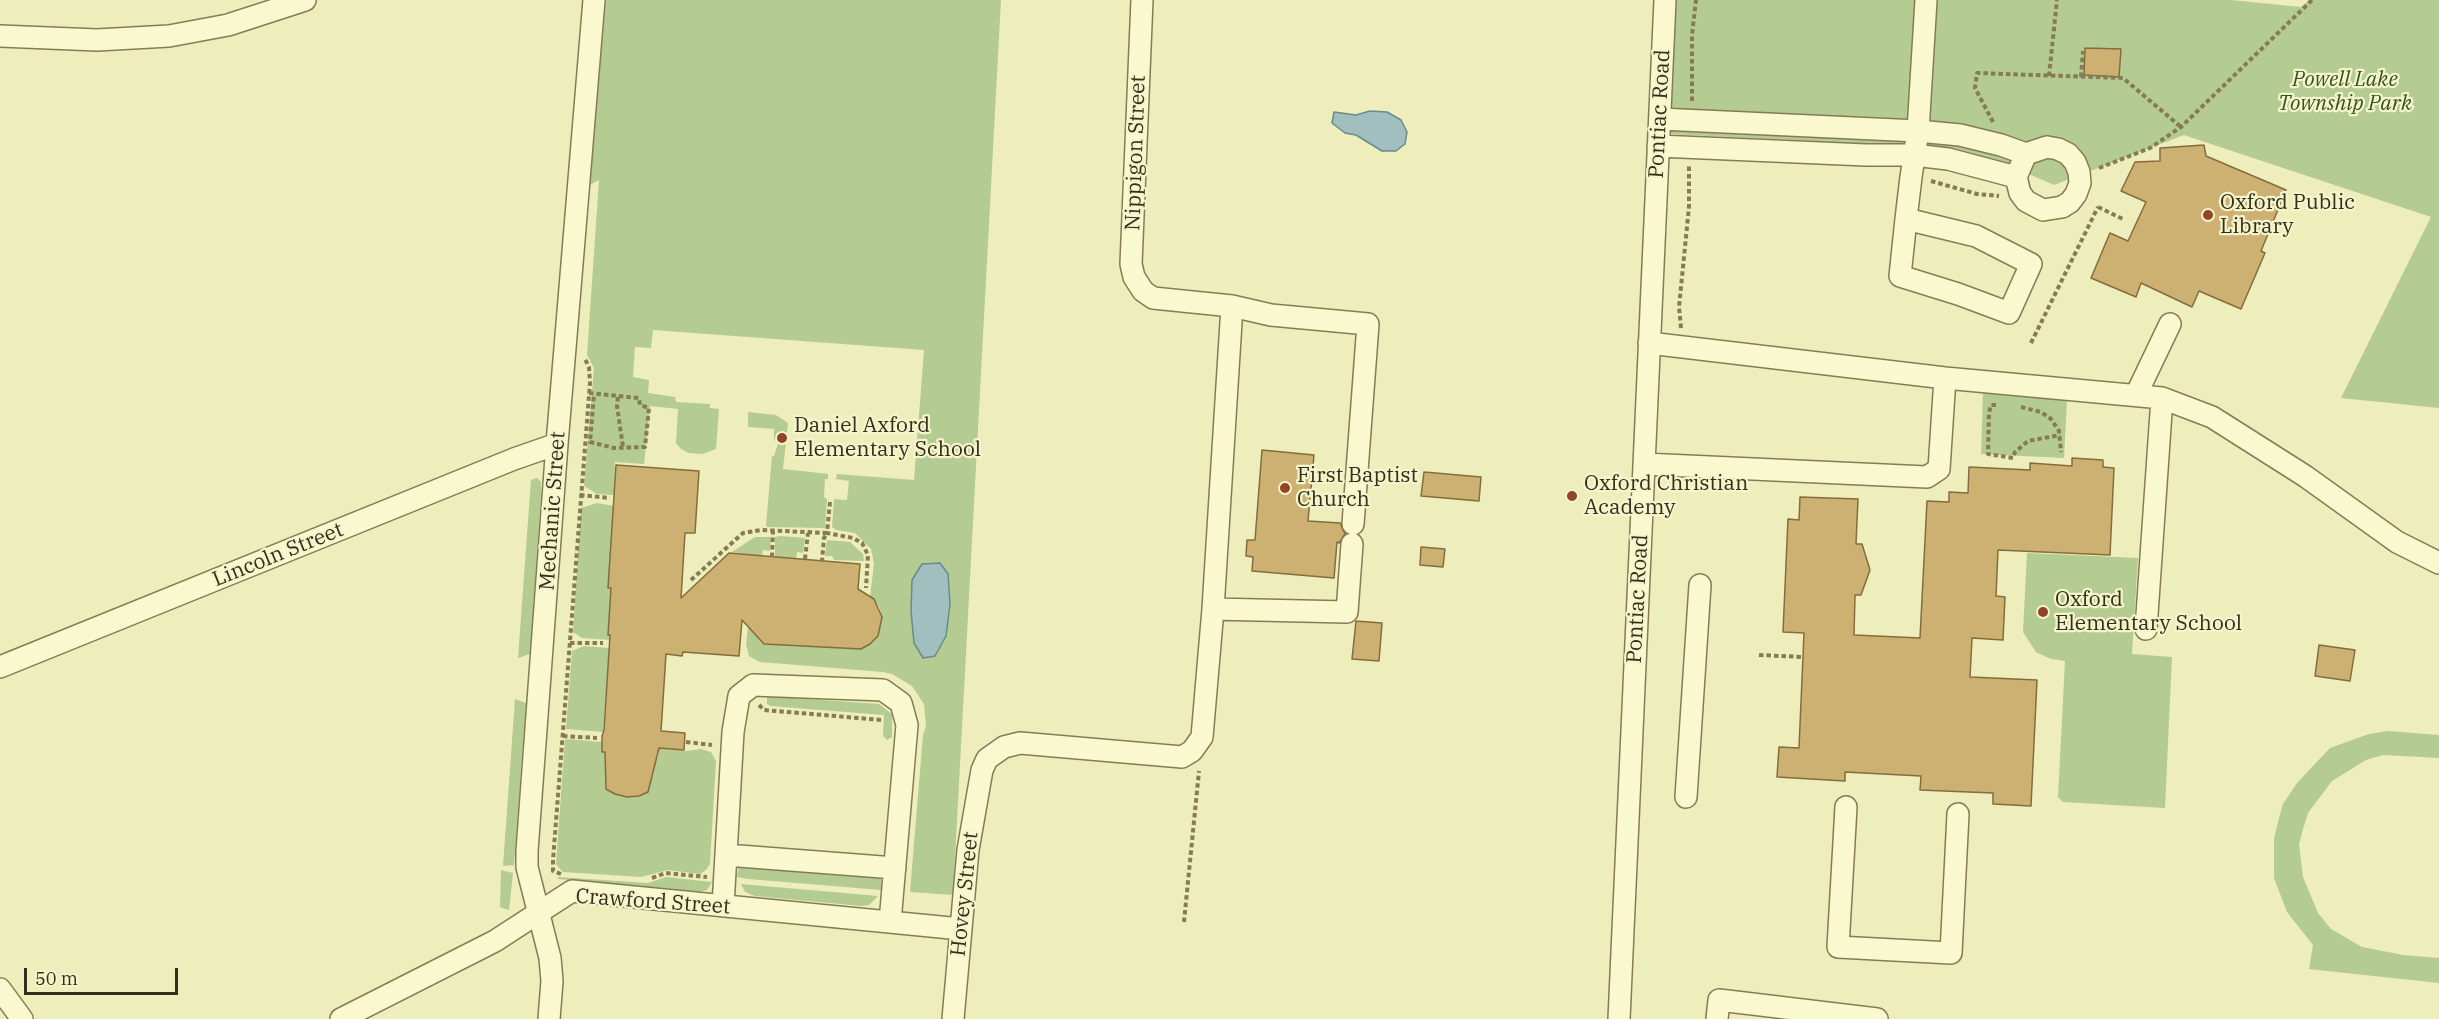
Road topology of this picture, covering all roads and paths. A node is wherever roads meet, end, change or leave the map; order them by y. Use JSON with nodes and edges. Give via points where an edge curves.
{"nodes":[{"id":1,"x":305,"y":0,"type":"edge"},
{"id":2,"x":594,"y":0,"type":"edge"},
{"id":3,"x":1142,"y":0,"type":"edge"},
{"id":4,"x":1665,"y":0,"type":"edge"},
{"id":5,"x":1696,"y":0,"type":"edge"},
{"id":6,"x":1926,"y":0,"type":"edge"},
{"id":7,"x":2057,"y":0,"type":"edge"},
{"id":8,"x":2312,"y":0,"type":"edge"},
{"id":9,"x":0,"y":36,"type":"edge"},
{"id":10,"x":2083,"y":51,"type":"dead end"},
{"id":11,"x":2049,"y":76,"type":"junction"},
{"id":12,"x":2081,"y":77,"type":"junction"},
{"id":13,"x":1660,"y":119,"type":"junction"},
{"id":14,"x":1692,"y":122,"type":"junction"},
{"id":15,"x":2181,"y":127,"type":"junction"},
{"id":16,"x":1917,"y":131,"type":"junction"},
{"id":17,"x":2001,"y":145,"type":"junction"},
{"id":18,"x":1658,"y":146,"type":"junction"},
{"id":19,"x":2025,"y":154,"type":"junction"},
{"id":20,"x":1689,"y":155,"type":"dead end"},
{"id":21,"x":1914,"y":155,"type":"junction"},
{"id":22,"x":2094,"y":170,"type":"dead end"},
{"id":23,"x":2016,"y":177,"type":"junction"},
{"id":24,"x":2092,"y":204,"type":"dead end"},
{"id":25,"x":2098,"y":207,"type":"junction"},
{"id":26,"x":1906,"y":219,"type":"junction"},
{"id":27,"x":2125,"y":220,"type":"dead end"},
{"id":28,"x":1232,"y":306,"type":"junction"},
{"id":29,"x":2170,"y":324,"type":"dead end"},
{"id":30,"x":1649,"y":343,"type":"junction"},
{"id":31,"x":2031,"y":343,"type":"dead end"},
{"id":32,"x":1680,"y":348,"type":"junction"},
{"id":33,"x":584,"y":357,"type":"dead end"},
{"id":34,"x":1944,"y":378,"type":"junction"},
{"id":35,"x":591,"y":394,"type":"junction"},
{"id":36,"x":2136,"y":395,"type":"junction"},
{"id":37,"x":618,"y":397,"type":"junction"},
{"id":38,"x":2162,"y":398,"type":"junction"},
{"id":39,"x":2001,"y":406,"type":"dead end"},
{"id":40,"x":2011,"y":406,"type":"dead end"},
{"id":41,"x":2060,"y":435,"type":"junction"},
{"id":42,"x":557,"y":444,"type":"junction"},
{"id":43,"x":623,"y":447,"type":"junction"},
{"id":44,"x":2061,"y":452,"type":"dead end"},
{"id":45,"x":1644,"y":464,"type":"junction"},
{"id":46,"x":580,"y":495,"type":"junction"},
{"id":47,"x":610,"y":498,"type":"dead end"},
{"id":48,"x":830,"y":502,"type":"dead end"},
{"id":49,"x":773,"y":531,"type":"junction"},
{"id":50,"x":808,"y":533,"type":"junction"},
{"id":51,"x":827,"y":533,"type":"junction"},
{"id":52,"x":772,"y":557,"type":"dead end"},
{"id":53,"x":805,"y":559,"type":"dead end"},
{"id":54,"x":822,"y":561,"type":"dead end"},
{"id":55,"x":2439,"y":563,"type":"edge"},
{"id":56,"x":691,"y":580,"type":"dead end"},
{"id":57,"x":1700,"y":585,"type":"dead end"},
{"id":58,"x":866,"y":588,"type":"dead end"},
{"id":59,"x":1213,"y":609,"type":"junction"},
{"id":60,"x":2146,"y":629,"type":"dead end"},
{"id":61,"x":570,"y":643,"type":"junction"},
{"id":62,"x":603,"y":643,"type":"dead end"},
{"id":63,"x":1759,"y":655,"type":"dead end"},
{"id":64,"x":1803,"y":657,"type":"dead end"},
{"id":65,"x":0,"y":667,"type":"edge"},
{"id":66,"x":757,"y":702,"type":"dead end"},
{"id":67,"x":882,"y":720,"type":"dead end"},
{"id":68,"x":563,"y":736,"type":"junction"},
{"id":69,"x":1202,"y":737,"type":"junction"},
{"id":70,"x":597,"y":738,"type":"dead end"},
{"id":71,"x":1686,"y":797,"type":"dead end"},
{"id":72,"x":1846,"y":807,"type":"dead end"},
{"id":73,"x":1958,"y":814,"type":"dead end"},
{"id":74,"x":726,"y":855,"type":"junction"},
{"id":75,"x":895,"y":868,"type":"junction"},
{"id":76,"x":571,"y":874,"type":"dead end"},
{"id":77,"x":709,"y":876,"type":"dead end"},
{"id":78,"x":649,"y":880,"type":"dead end"},
{"id":79,"x":723,"y":906,"type":"junction"},
{"id":80,"x":538,"y":913,"type":"junction"},
{"id":81,"x":890,"y":922,"type":"junction"},
{"id":82,"x":1184,"y":922,"type":"dead end"},
{"id":83,"x":961,"y":929,"type":"junction"},
{"id":84,"x":1,"y":994,"type":"edge"},
{"id":85,"x":22,"y":1019,"type":"edge"},
{"id":86,"x":341,"y":1019,"type":"edge"},
{"id":87,"x":549,"y":1019,"type":"edge"},
{"id":88,"x":953,"y":1019,"type":"edge"},
{"id":89,"x":1619,"y":1019,"type":"edge"},
{"id":90,"x":1717,"y":1019,"type":"edge"},
{"id":91,"x":1877,"y":1019,"type":"edge"}],
"edges":[{"from":1,"to":9,"type":"street","via":[[228,25],[176,35],[97,40]]},
{"from":2,"to":42,"type":"street","name":"Mechanic Street"},
{"from":3,"to":28,"type":"street","name":"Nippigon Street","via":[[1131,264],[1134,277],[1139,287],[1153,298]]},
{"from":4,"to":13,"type":"street","name":"Pontiac Road"},
{"from":5,"to":14,"type":"path"},
{"from":6,"to":16,"type":"street"},
{"from":7,"to":11,"type":"path"},
{"from":8,"to":15,"type":"path"},
{"from":10,"to":12,"type":"path"},
{"from":11,"to":12,"type":"path"},
{"from":11,"to":17,"type":"path","via":[[1977,73],[1975,88]]},
{"from":12,"to":15,"type":"path","via":[[2127,80]]},
{"from":13,"to":14,"type":"street"},
{"from":13,"to":18,"type":"street","name":"Pontiac Road"},
{"from":14,"to":16,"type":"street"},
{"from":15,"to":22,"type":"path","via":[[2150,148]]},
{"from":16,"to":17,"type":"street","via":[[1960,135]]},
{"from":16,"to":21,"type":"street"},
{"from":17,"to":19,"type":"street"},
{"from":18,"to":21,"type":"street"},
{"from":18,"to":30,"type":"street","name":"Pontiac Road"},
{"from":19,"to":23,"type":"street"},
{"from":19,"to":23,"type":"street","via":[[2047,147],[2068,154],[2079,172],[2076,194],[2062,207],[2043,210],[2026,201]]},
{"from":20,"to":32,"type":"path"},
{"from":21,"to":23,"type":"street","via":[[1948,159]]},
{"from":21,"to":26,"type":"street"},
{"from":24,"to":25,"type":"path"},
{"from":25,"to":27,"type":"path"},
{"from":25,"to":31,"type":"path"},
{"from":26,"to":26,"type":"street","via":[[1900,276],[2009,313],[2031,264],[1976,236]]},
{"from":28,"to":59,"type":"street"},
{"from":28,"to":59,"type":"street","via":[[1271,315],[1368,324],[1347,612]]},
{"from":29,"to":36,"type":"street"},
{"from":30,"to":32,"type":"street"},
{"from":30,"to":45,"type":"street","name":"Pontiac Road"},
{"from":32,"to":34,"type":"street"},
{"from":33,"to":35,"type":"path"},
{"from":34,"to":36,"type":"street"},
{"from":34,"to":45,"type":"street","via":[[1939,468],[1927,477]]},
{"from":35,"to":37,"type":"path"},
{"from":35,"to":43,"type":"path","via":[[590,442]]},
{"from":35,"to":46,"type":"path"},
{"from":36,"to":38,"type":"street"},
{"from":37,"to":43,"type":"path"},
{"from":37,"to":43,"type":"path","via":[[639,398],[640,405],[649,408],[645,447]]},
{"from":38,"to":55,"type":"street","via":[[2212,417],[2305,476],[2397,542]]},
{"from":38,"to":60,"type":"street"},
{"from":39,"to":41,"type":"path","via":[[1991,405],[1988,454],[2013,458],[2028,441]]},
{"from":40,"to":41,"type":"path","via":[[2041,412],[2051,419]]},
{"from":41,"to":44,"type":"path"},
{"from":42,"to":65,"type":"street","name":"Lincoln Street"},
{"from":42,"to":80,"type":"street","name":"Mechanic Street","via":[[527,851]]},
{"from":45,"to":89,"type":"street","name":"Pontiac Road"},
{"from":46,"to":47,"type":"path"},
{"from":46,"to":61,"type":"path"},
{"from":48,"to":51,"type":"path"},
{"from":49,"to":50,"type":"path"},
{"from":49,"to":52,"type":"path"},
{"from":49,"to":56,"type":"path","via":[[743,533]]},
{"from":50,"to":51,"type":"path"},
{"from":50,"to":53,"type":"path"},
{"from":51,"to":54,"type":"path"},
{"from":51,"to":58,"type":"path","via":[[862,543],[868,555]]},
{"from":57,"to":71,"type":"street"},
{"from":59,"to":69,"type":"street"},
{"from":61,"to":62,"type":"path"},
{"from":61,"to":68,"type":"path"},
{"from":63,"to":64,"type":"path"},
{"from":66,"to":67,"type":"path","via":[[764,710]]},
{"from":68,"to":70,"type":"path"},
{"from":68,"to":76,"type":"path","via":[[553,871]]},
{"from":69,"to":82,"type":"path"},
{"from":69,"to":83,"type":"street","name":"Hovey Street","via":[[1182,757],[1020,743],[993,753],[982,770],[968,850]]},
{"from":72,"to":73,"type":"street","via":[[1838,947],[1952,953]]},
{"from":74,"to":75,"type":"street"},
{"from":74,"to":75,"type":"street","via":[[733,732],[739,696],[753,685],[883,690],[901,703],[907,725]]},
{"from":74,"to":79,"type":"street"},
{"from":75,"to":81,"type":"street"},
{"from":77,"to":78,"type":"path","via":[[666,873]]},
{"from":79,"to":80,"type":"street","name":"Crawford Street","via":[[572,891]]},
{"from":79,"to":81,"type":"street","name":"Crawford Street"},
{"from":80,"to":86,"type":"street","name":"Crawford Street","via":[[495,941]]},
{"from":80,"to":87,"type":"street","name":"Mechanic Street","via":[[550,958]]},
{"from":81,"to":83,"type":"street","name":"Crawford Street"},
{"from":83,"to":88,"type":"street","name":"Hovey Street"},
{"from":84,"to":85,"type":"street"},
{"from":90,"to":91,"type":"street","via":[[1719,1000]]}]}
